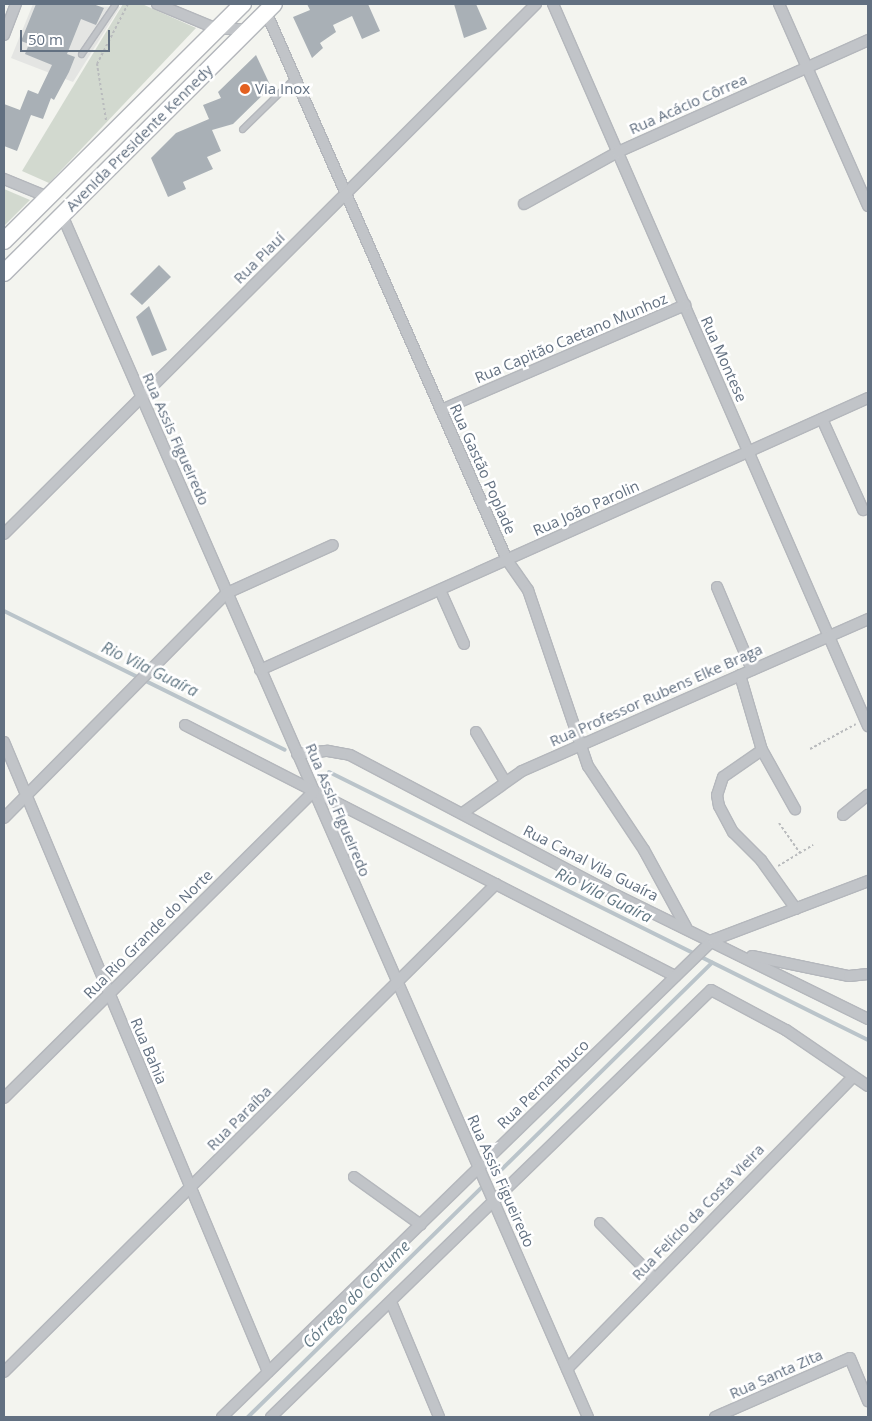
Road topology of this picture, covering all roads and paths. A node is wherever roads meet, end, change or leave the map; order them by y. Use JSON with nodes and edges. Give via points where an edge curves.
{"nodes":[{"id":1,"x":16,"y":4,"type":"edge"},
{"id":2,"x":115,"y":4,"type":"edge"},
{"id":3,"x":128,"y":4,"type":"edge"},
{"id":4,"x":157,"y":4,"type":"edge"},
{"id":5,"x":243,"y":4,"type":"edge"},
{"id":6,"x":536,"y":4,"type":"edge"},
{"id":7,"x":553,"y":4,"type":"edge"},
{"id":8,"x":779,"y":4,"type":"edge"},
{"id":9,"x":270,"y":8,"type":"edge"},
{"id":10,"x":218,"y":29,"type":"junction"},
{"id":11,"x":248,"y":29,"type":"junction"},
{"id":12,"x":4,"y":35,"type":"edge"},
{"id":13,"x":868,"y":40,"type":"edge"},
{"id":14,"x":81,"y":54,"type":"dead end"},
{"id":15,"x":807,"y":68,"type":"junction"},
{"id":16,"x":295,"y":78,"type":"junction"},
{"id":17,"x":242,"y":130,"type":"dead end"},
{"id":18,"x":110,"y":135,"type":"junction"},
{"id":19,"x":618,"y":152,"type":"junction"},
{"id":20,"x":4,"y":179,"type":"edge"},
{"id":21,"x":346,"y":193,"type":"junction"},
{"id":22,"x":48,"y":197,"type":"junction"},
{"id":23,"x":524,"y":204,"type":"dead end"},
{"id":24,"x":868,"y":206,"type":"edge"},
{"id":25,"x":62,"y":215,"type":"junction"},
{"id":26,"x":4,"y":241,"type":"edge"},
{"id":27,"x":4,"y":273,"type":"edge"},
{"id":28,"x":685,"y":305,"type":"junction"},
{"id":29,"x":141,"y":397,"type":"junction"},
{"id":30,"x":868,"y":398,"type":"edge"},
{"id":31,"x":441,"y":410,"type":"junction"},
{"id":32,"x":822,"y":419,"type":"junction"},
{"id":33,"x":748,"y":452,"type":"junction"},
{"id":34,"x":863,"y":510,"type":"dead end"},
{"id":35,"x":4,"y":534,"type":"edge"},
{"id":36,"x":333,"y":545,"type":"dead end"},
{"id":37,"x":507,"y":560,"type":"junction"},
{"id":38,"x":717,"y":587,"type":"dead end"},
{"id":39,"x":440,"y":590,"type":"junction"},
{"id":40,"x":227,"y":593,"type":"junction"},
{"id":41,"x":868,"y":619,"type":"edge"},
{"id":42,"x":829,"y":636,"type":"junction"},
{"id":43,"x":464,"y":644,"type":"dead end"},
{"id":44,"x":260,"y":670,"type":"junction"},
{"id":45,"x":752,"y":670,"type":"junction"},
{"id":46,"x":740,"y":675,"type":"junction"},
{"id":47,"x":867,"y":723,"type":"edge"},
{"id":48,"x":185,"y":725,"type":"dead end"},
{"id":49,"x":476,"y":732,"type":"dead end"},
{"id":50,"x":4,"y":742,"type":"edge"},
{"id":51,"x":580,"y":745,"type":"junction"},
{"id":52,"x":810,"y":748,"type":"dead end"},
{"id":53,"x":762,"y":750,"type":"junction"},
{"id":54,"x":297,"y":754,"type":"junction"},
{"id":55,"x":504,"y":780,"type":"junction"},
{"id":56,"x":314,"y":791,"type":"junction"},
{"id":57,"x":868,"y":795,"type":"edge"},
{"id":58,"x":26,"y":796,"type":"junction"},
{"id":59,"x":795,"y":809,"type":"dead end"},
{"id":60,"x":464,"y":812,"type":"junction"},
{"id":61,"x":843,"y":815,"type":"dead end"},
{"id":62,"x":4,"y":818,"type":"edge"},
{"id":63,"x":780,"y":823,"type":"dead end"},
{"id":64,"x":813,"y":844,"type":"dead end"},
{"id":65,"x":800,"y":852,"type":"junction"},
{"id":66,"x":770,"y":871,"type":"junction"},
{"id":67,"x":868,"y":882,"type":"edge"},
{"id":68,"x":496,"y":884,"type":"junction"},
{"id":69,"x":796,"y":909,"type":"junction"},
{"id":70,"x":686,"y":927,"type":"junction"},
{"id":71,"x":713,"y":940,"type":"junction"},
{"id":72,"x":741,"y":954,"type":"junction"},
{"id":73,"x":868,"y":974,"type":"edge"},
{"id":74,"x":675,"y":976,"type":"junction"},
{"id":75,"x":397,"y":983,"type":"junction"},
{"id":76,"x":109,"y":993,"type":"junction"},
{"id":77,"x":868,"y":1019,"type":"edge"},
{"id":78,"x":853,"y":1077,"type":"junction"},
{"id":79,"x":868,"y":1086,"type":"edge"},
{"id":80,"x":4,"y":1098,"type":"edge"},
{"id":81,"x":479,"y":1168,"type":"junction"},
{"id":82,"x":354,"y":1177,"type":"dead end"},
{"id":83,"x":190,"y":1187,"type":"junction"},
{"id":84,"x":494,"y":1202,"type":"junction"},
{"id":85,"x":600,"y":1222,"type":"dead end"},
{"id":86,"x":421,"y":1225,"type":"junction"},
{"id":87,"x":654,"y":1278,"type":"junction"},
{"id":88,"x":391,"y":1302,"type":"junction"},
{"id":89,"x":567,"y":1369,"type":"junction"},
{"id":90,"x":4,"y":1372,"type":"edge"},
{"id":91,"x":268,"y":1372,"type":"junction"},
{"id":92,"x":868,"y":1401,"type":"edge"},
{"id":93,"x":282,"y":1406,"type":"junction"},
{"id":94,"x":222,"y":1417,"type":"edge"},
{"id":95,"x":271,"y":1417,"type":"edge"},
{"id":96,"x":287,"y":1417,"type":"edge"},
{"id":97,"x":439,"y":1417,"type":"edge"},
{"id":98,"x":588,"y":1417,"type":"edge"},
{"id":99,"x":715,"y":1417,"type":"edge"}],
"edges":[{"from":1,"to":12,"type":"street"},
{"from":2,"to":14,"type":"lane"},
{"from":3,"to":18,"type":"path","via":[[97,64]]},
{"from":4,"to":10,"type":"street"},
{"from":5,"to":10,"type":"main road","name":"Avenida Presidente Kennedy"},
{"from":6,"to":21,"type":"street","name":"Rua Piauí"},
{"from":7,"to":19,"type":"street","name":"Rua Montese"},
{"from":8,"to":15,"type":"street"},
{"from":9,"to":11,"type":"main road","name":"Avenida Presidente Kennedy"},
{"from":9,"to":16,"type":"street","name":"Rua Gastão Poplade"},
{"from":10,"to":11,"type":"street"},
{"from":10,"to":18,"type":"main road","name":"Avenida Presidente Kennedy"},
{"from":11,"to":25,"type":"main road","name":"Avenida Presidente Kennedy"},
{"from":13,"to":15,"type":"street","name":"Rua Acácio Côrrea"},
{"from":15,"to":19,"type":"street","name":"Rua Acácio Côrrea"},
{"from":15,"to":24,"type":"street"},
{"from":16,"to":17,"type":"lane"},
{"from":16,"to":21,"type":"street","name":"Rua Gastão Poplade"},
{"from":18,"to":22,"type":"main road","name":"Avenida Presidente Kennedy"},
{"from":19,"to":23,"type":"street","name":"Rua Acácio Côrrea"},
{"from":19,"to":28,"type":"street","name":"Rua Montese"},
{"from":20,"to":22,"type":"street"},
{"from":21,"to":29,"type":"street","name":"Rua Piauí"},
{"from":21,"to":31,"type":"street","name":"Rua Gastão Poplade"},
{"from":22,"to":26,"type":"main road","name":"Avenida Presidente Kennedy"},
{"from":25,"to":27,"type":"main road","name":"Avenida Presidente Kennedy"},
{"from":25,"to":29,"type":"street","name":"Rua Assis Figueiredo"},
{"from":28,"to":31,"type":"street","name":"Rua Capitão Caetano Munhoz"},
{"from":28,"to":33,"type":"street","name":"Rua Montese"},
{"from":29,"to":35,"type":"street","name":"Rua Piauí"},
{"from":29,"to":40,"type":"street","name":"Rua Assis Figueiredo"},
{"from":30,"to":32,"type":"street","name":"Rua João Parolin"},
{"from":31,"to":37,"type":"street","name":"Rua Gastão Poplade"},
{"from":32,"to":33,"type":"street","name":"Rua João Parolin"},
{"from":32,"to":34,"type":"street"},
{"from":33,"to":37,"type":"street","name":"Rua João Parolin"},
{"from":33,"to":42,"type":"street","name":"Rua Montese"},
{"from":36,"to":40,"type":"street"},
{"from":37,"to":39,"type":"street","name":"Rua João Parolin"},
{"from":37,"to":51,"type":"street","name":"Rua Gastão Poplade","via":[[522,578],[538,614]]},
{"from":38,"to":45,"type":"street"},
{"from":39,"to":43,"type":"street"},
{"from":39,"to":44,"type":"street","name":"Rua João Parolin"},
{"from":40,"to":44,"type":"street","name":"Rua Assis Figueiredo"},
{"from":40,"to":58,"type":"street"},
{"from":41,"to":42,"type":"street","name":"Rua Professor Rubens Elke Braga"},
{"from":42,"to":45,"type":"street","name":"Rua Professor Rubens Elke Braga"},
{"from":42,"to":47,"type":"street","name":"Rua Montese"},
{"from":44,"to":54,"type":"street","name":"Rua Assis Figueiredo"},
{"from":45,"to":46,"type":"street","name":"Rua Professor Rubens Elke Braga"},
{"from":46,"to":51,"type":"street","name":"Rua Professor Rubens Elke Braga"},
{"from":46,"to":53,"type":"street"},
{"from":47,"to":52,"type":"path"},
{"from":48,"to":56,"type":"street"},
{"from":49,"to":55,"type":"street"},
{"from":50,"to":58,"type":"street","name":"Rua Bahia"},
{"from":51,"to":55,"type":"street","name":"Rua Professor Rubens Elke Braga"},
{"from":51,"to":70,"type":"street","name":"Rua Gastão Poplade","via":[[594,778],[644,850]]},
{"from":53,"to":59,"type":"street"},
{"from":53,"to":66,"type":"street","via":[[729,770],[717,795],[733,832]]},
{"from":54,"to":56,"type":"street","name":"Rua Assis Figueiredo"},
{"from":54,"to":60,"type":"street","name":"Rua Canal Vila Guaíra","via":[[328,751],[350,755]]},
{"from":55,"to":60,"type":"street","name":"Rua Professor Rubens Elke Braga"},
{"from":56,"to":68,"type":"street"},
{"from":56,"to":75,"type":"street","name":"Rua Assis Figueiredo"},
{"from":56,"to":76,"type":"street","name":"Rua Rio Grande do Norte"},
{"from":57,"to":61,"type":"street"},
{"from":58,"to":62,"type":"street"},
{"from":58,"to":76,"type":"street","name":"Rua Bahia"},
{"from":60,"to":70,"type":"street","name":"Rua Canal Vila Guaíra","via":[[555,864]]},
{"from":63,"to":65,"type":"path"},
{"from":64,"to":65,"type":"path"},
{"from":65,"to":66,"type":"path"},
{"from":66,"to":69,"type":"street"},
{"from":67,"to":69,"type":"street","name":"Rua Pernambuco"},
{"from":68,"to":74,"type":"street"},
{"from":68,"to":75,"type":"street","name":"Rua Paraíba"},
{"from":69,"to":71,"type":"street","name":"Rua Pernambuco"},
{"from":70,"to":71,"type":"street","name":"Rua Canal Vila Guaíra"},
{"from":71,"to":72,"type":"street","name":"Rua Canal Vila Guaíra"},
{"from":71,"to":74,"type":"street","name":"Rua Pernambuco"},
{"from":72,"to":73,"type":"street","via":[[849,976]]},
{"from":72,"to":77,"type":"street","name":"Rua Canal Vila Guaíra"},
{"from":74,"to":81,"type":"street","name":"Rua Pernambuco"},
{"from":75,"to":81,"type":"street","name":"Rua Assis Figueiredo"},
{"from":75,"to":83,"type":"street","name":"Rua Paraíba"},
{"from":76,"to":80,"type":"street","name":"Rua Rio Grande do Norte"},
{"from":76,"to":83,"type":"street","name":"Rua Bahia"},
{"from":78,"to":79,"type":"street"},
{"from":78,"to":84,"type":"street","via":[[786,1030],[711,990]]},
{"from":78,"to":87,"type":"street","name":"Rua Felício da Costa Vieira"},
{"from":81,"to":84,"type":"street","name":"Rua Assis Figueiredo"},
{"from":81,"to":86,"type":"street","name":"Rua Pernambuco"},
{"from":82,"to":86,"type":"street"},
{"from":83,"to":90,"type":"street","name":"Rua Paraíba"},
{"from":83,"to":91,"type":"street","name":"Rua Bahia"},
{"from":84,"to":88,"type":"street"},
{"from":84,"to":89,"type":"street","name":"Rua Assis Figueiredo"},
{"from":85,"to":87,"type":"street"},
{"from":86,"to":91,"type":"street","name":"Rua Pernambuco"},
{"from":87,"to":89,"type":"street","name":"Rua Felício da Costa Vieira"},
{"from":88,"to":93,"type":"street"},
{"from":88,"to":97,"type":"street"},
{"from":89,"to":98,"type":"street","name":"Rua Assis Figueiredo"},
{"from":91,"to":94,"type":"street","name":"Rua Pernambuco"},
{"from":92,"to":99,"type":"street","name":"Rua Santa Zita","via":[[850,1358]]},
{"from":93,"to":95,"type":"street"},
{"from":93,"to":96,"type":"street"}]}
